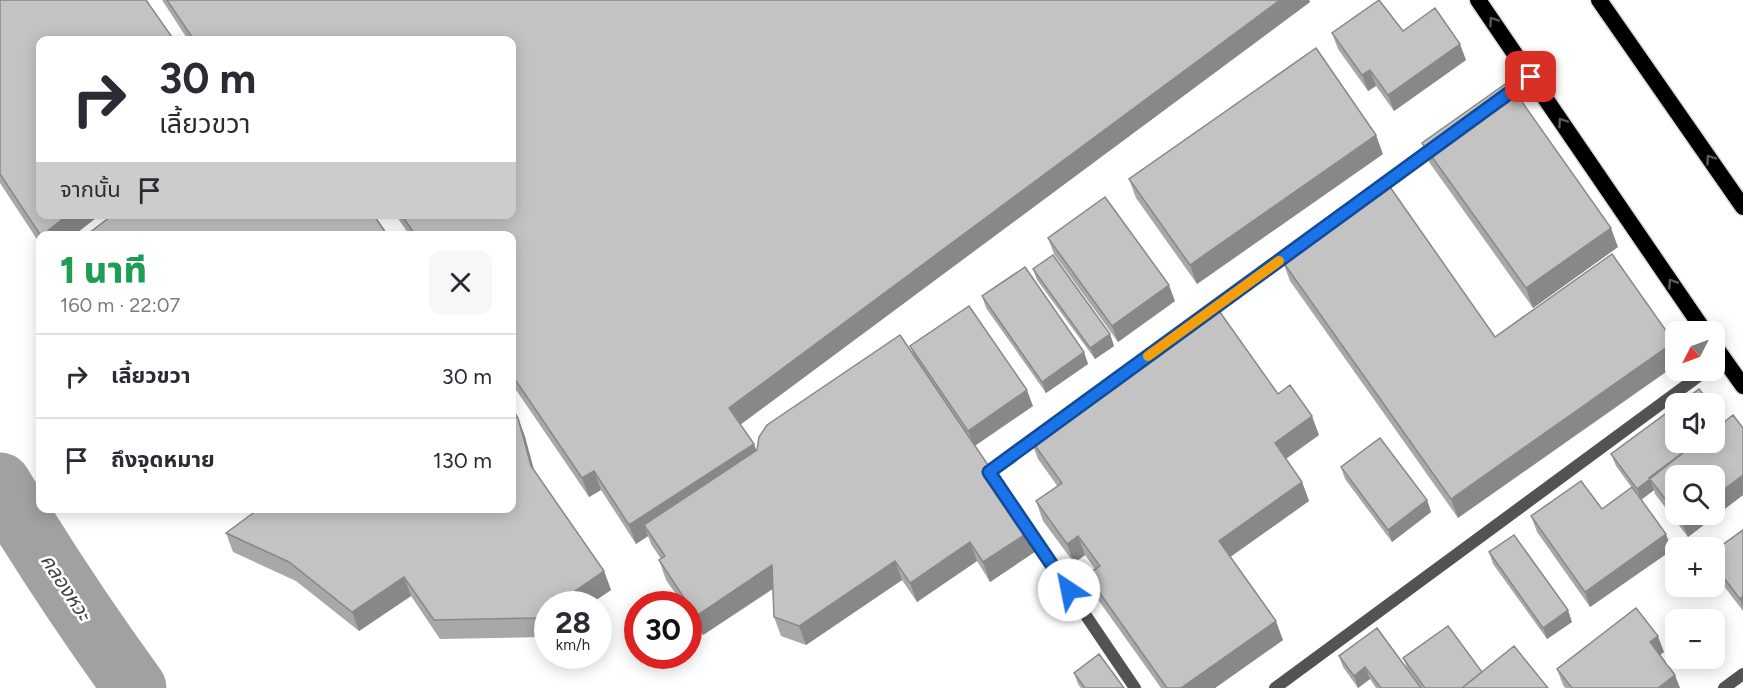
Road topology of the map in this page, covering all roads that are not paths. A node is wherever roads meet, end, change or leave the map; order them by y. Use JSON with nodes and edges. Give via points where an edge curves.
{"nodes":[{"id":1,"x":1478,"y":0,"type":"edge"},
{"id":2,"x":1599,"y":0,"type":"edge"},
{"id":3,"x":1531,"y":77,"type":"junction"},
{"id":4,"x":1492,"y":106,"type":"edge"},
{"id":5,"x":1454,"y":134,"type":"edge"},
{"id":6,"x":1743,"y":207,"type":"edge"},
{"id":7,"x":1697,"y":321,"type":"edge"},
{"id":8,"x":1725,"y":364,"type":"edge"},
{"id":9,"x":1692,"y":381,"type":"edge"},
{"id":10,"x":1743,"y":386,"type":"edge"},
{"id":11,"x":1076,"y":408,"type":"edge"},
{"id":12,"x":1057,"y":422,"type":"edge"},
{"id":13,"x":1002,"y":491,"type":"edge"},
{"id":14,"x":1022,"y":521,"type":"edge"},
{"id":15,"x":1743,"y":674,"type":"edge"},
{"id":16,"x":1135,"y":688,"type":"edge"},
{"id":17,"x":1275,"y":688,"type":"edge"},
{"id":18,"x":1724,"y":688,"type":"edge"}],
"edges":[{"from":3,"to":1,"type":"highway","one_way":true},
{"from":6,"to":2,"type":"highway","one_way":true},
{"from":3,"to":4,"type":"street"},
{"from":7,"to":3,"type":"highway","one_way":true},
{"from":5,"to":11,"type":"street"},
{"from":8,"to":10,"type":"highway"},
{"from":9,"to":17,"type":"street"},
{"from":12,"to":13,"type":"street","via":[[989,472]]},
{"from":14,"to":16,"type":"street"},
{"from":15,"to":18,"type":"street"}]}
